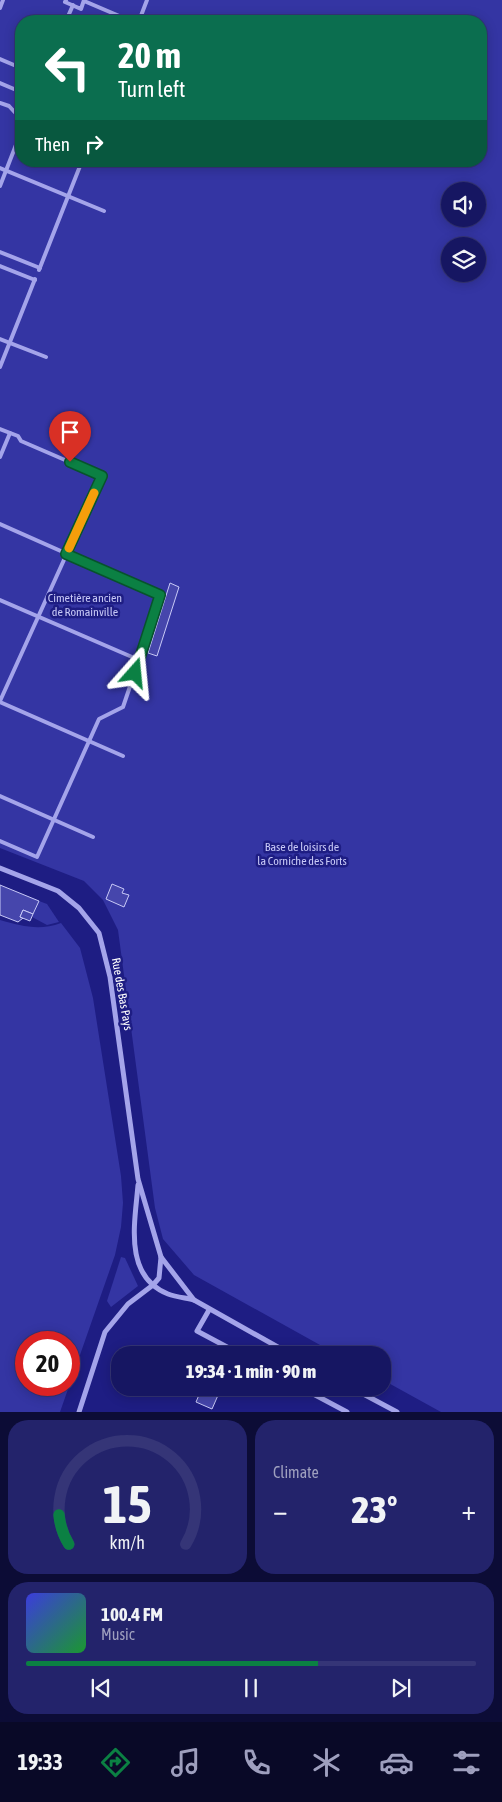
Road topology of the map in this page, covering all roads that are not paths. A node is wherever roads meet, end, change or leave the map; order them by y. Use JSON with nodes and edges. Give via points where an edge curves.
{"nodes":[{"id":1,"x":3,"y":0,"type":"edge"},
{"id":2,"x":66,"y":0,"type":"edge"},
{"id":3,"x":84,"y":0,"type":"edge"},
{"id":4,"x":147,"y":0,"type":"edge"},
{"id":5,"x":73,"y":5,"type":"junction"},
{"id":6,"x":0,"y":8,"type":"edge"},
{"id":7,"x":69,"y":15,"type":"edge"},
{"id":8,"x":118,"y":15,"type":"edge"},
{"id":9,"x":141,"y":15,"type":"edge"},
{"id":10,"x":0,"y":59,"type":"edge"},
{"id":11,"x":15,"y":65,"type":"edge"},
{"id":12,"x":0,"y":83,"type":"edge"},
{"id":13,"x":15,"y":89,"type":"edge"},
{"id":14,"x":0,"y":103,"type":"edge"},
{"id":15,"x":15,"y":112,"type":"edge"},
{"id":16,"x":15,"y":148,"type":"edge"},
{"id":17,"x":80,"y":167,"type":"edge"},
{"id":18,"x":0,"y":168,"type":"edge"},
{"id":19,"x":6,"y":171,"type":"junction"},
{"id":20,"x":0,"y":186,"type":"edge"},
{"id":21,"x":68,"y":196,"type":"junction"},
{"id":22,"x":104,"y":211,"type":"dead end"},
{"id":23,"x":0,"y":252,"type":"edge"},
{"id":24,"x":0,"y":266,"type":"edge"},
{"id":25,"x":0,"y":339,"type":"edge"},
{"id":26,"x":9,"y":343,"type":"junction"},
{"id":27,"x":46,"y":357,"type":"dead end"},
{"id":28,"x":0,"y":367,"type":"edge"},
{"id":29,"x":0,"y":429,"type":"edge"},
{"id":30,"x":10,"y":433,"type":"junction"},
{"id":31,"x":0,"y":457,"type":"edge"},
{"id":32,"x":0,"y":524,"type":"edge"},
{"id":33,"x":66,"y":554,"type":"junction"},
{"id":34,"x":0,"y":600,"type":"edge"},
{"id":35,"x":37,"y":617,"type":"junction"},
{"id":36,"x":139,"y":660,"type":"junction"},
{"id":37,"x":0,"y":702,"type":"edge"},
{"id":38,"x":89,"y":741,"type":"junction"},
{"id":39,"x":123,"y":756,"type":"dead end"},
{"id":40,"x":0,"y":796,"type":"edge"},
{"id":41,"x":53,"y":819,"type":"junction"},
{"id":42,"x":93,"y":837,"type":"dead end"},
{"id":43,"x":0,"y":841,"type":"edge"},
{"id":44,"x":0,"y":868,"type":"edge"},
{"id":45,"x":138,"y":1180,"type":"junction"},
{"id":46,"x":161,"y":1257,"type":"junction"},
{"id":47,"x":153,"y":1285,"type":"junction"},
{"id":48,"x":194,"y":1300,"type":"junction"},
{"id":49,"x":209,"y":1310,"type":"junction"},
{"id":50,"x":225,"y":1346,"type":"edge"},
{"id":51,"x":275,"y":1346,"type":"edge"},
{"id":52,"x":317,"y":1396,"type":"edge"},
{"id":53,"x":367,"y":1396,"type":"edge"},
{"id":54,"x":79,"y":1412,"type":"edge"},
{"id":55,"x":347,"y":1412,"type":"edge"},
{"id":56,"x":397,"y":1412,"type":"edge"}],
"edges":[{"from":1,"to":6,"type":"lane"},
{"from":2,"to":5,"type":"lane"},
{"from":3,"to":5,"type":"lane","via":[[81,9]]},
{"from":3,"to":8,"type":"lane"},
{"from":4,"to":9,"type":"lane"},
{"from":5,"to":7,"type":"lane"},
{"from":10,"to":11,"type":"lane"},
{"from":12,"to":13,"type":"lane"},
{"from":14,"to":15,"type":"lane"},
{"from":16,"to":19,"type":"lane"},
{"from":17,"to":21,"type":"lane"},
{"from":18,"to":19,"type":"lane"},
{"from":19,"to":20,"type":"lane"},
{"from":19,"to":21,"type":"lane"},
{"from":21,"to":22,"type":"lane"},
{"from":21,"to":23,"type":"lane","via":[[39,269]]},
{"from":24,"to":26,"type":"lane","via":[[35,280]]},
{"from":25,"to":26,"type":"lane"},
{"from":26,"to":27,"type":"lane"},
{"from":26,"to":28,"type":"lane"},
{"from":29,"to":30,"type":"lane"},
{"from":30,"to":31,"type":"lane"},
{"from":30,"to":33,"type":"lane","via":[[21,441],[102,476]]},
{"from":32,"to":33,"type":"lane"},
{"from":33,"to":35,"type":"lane"},
{"from":33,"to":36,"type":"lane","via":[[160,595]]},
{"from":34,"to":35,"type":"lane"},
{"from":35,"to":36,"type":"lane"},
{"from":35,"to":37,"type":"lane"},
{"from":36,"to":38,"type":"lane","via":[[123,708],[99,719]]},
{"from":37,"to":38,"type":"lane"},
{"from":38,"to":39,"type":"lane"},
{"from":38,"to":41,"type":"lane"},
{"from":40,"to":41,"type":"lane"},
{"from":41,"to":42,"type":"lane"},
{"from":41,"to":43,"type":"lane","via":[[37,857]]},
{"from":44,"to":45,"type":"street","name":"Rue des Bas Pays","via":[[58,891],[79,908],[99,933],[110,977]]},
{"from":45,"to":46,"type":"street","name":"Rue des Bas Pays"},
{"from":45,"to":47,"type":"street","name":"Rue des Bas Pays","via":[[134,1241],[138,1268]]},
{"from":46,"to":47,"type":"street","name":"Rue des Bas Pays","via":[[159,1278]]},
{"from":46,"to":48,"type":"street"},
{"from":47,"to":48,"type":"street","via":[[168,1294]]},
{"from":47,"to":54,"type":"street","via":[[128,1304],[105,1332]]},
{"from":48,"to":49,"type":"street"},
{"from":49,"to":50,"type":"street","via":[[196,1330]]},
{"from":49,"to":51,"type":"street"},
{"from":52,"to":55,"type":"street"},
{"from":53,"to":56,"type":"street"}]}
